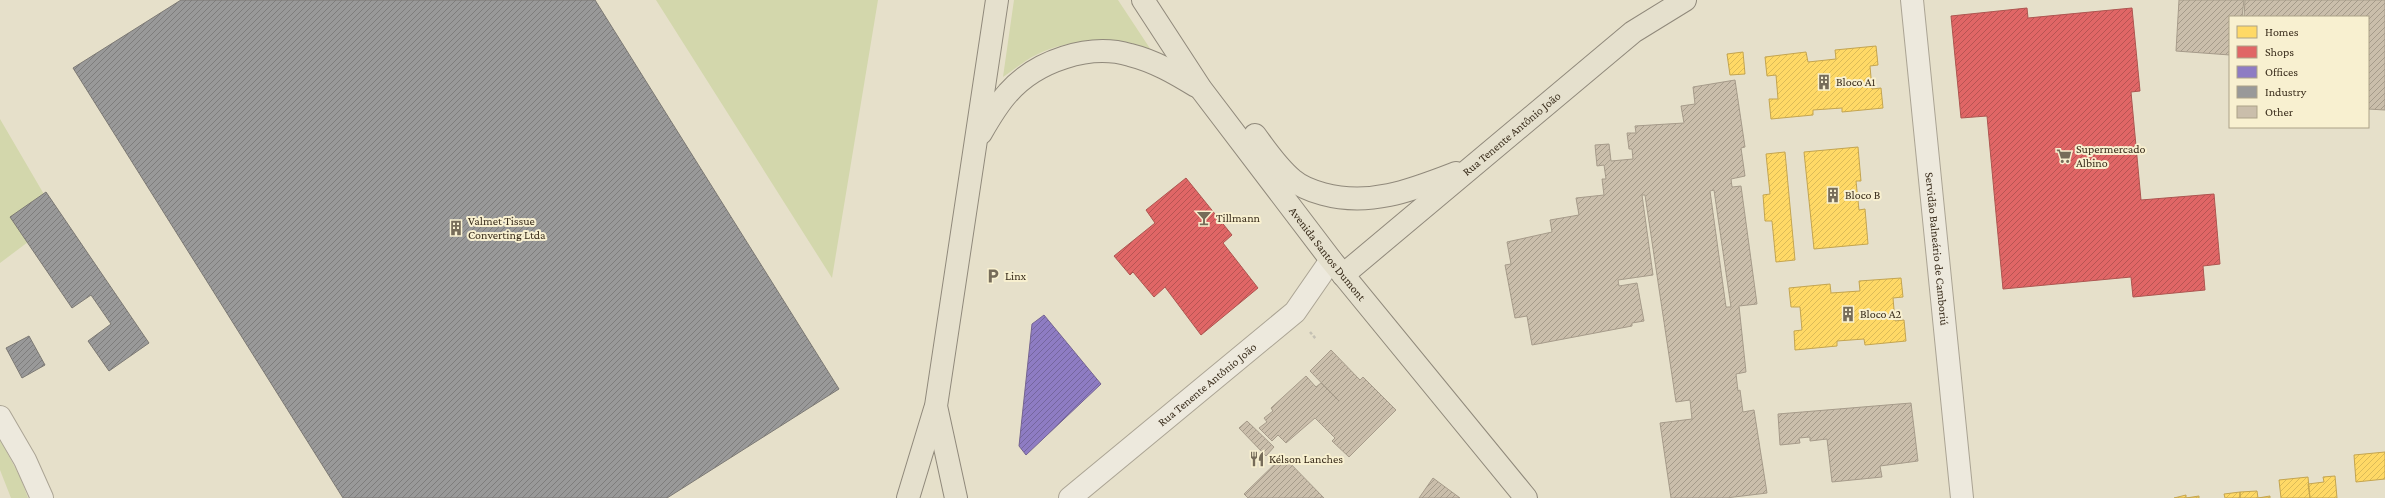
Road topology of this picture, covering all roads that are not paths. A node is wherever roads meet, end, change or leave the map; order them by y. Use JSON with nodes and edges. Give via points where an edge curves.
{"nodes":[{"id":1,"x":997,"y":0,"type":"edge"},
{"id":2,"x":1143,"y":0,"type":"edge"},
{"id":3,"x":1149,"y":0,"type":"edge"},
{"id":4,"x":1685,"y":0,"type":"edge"},
{"id":5,"x":1912,"y":0,"type":"edge"},
{"id":6,"x":1201,"y":89,"type":"junction"},
{"id":7,"x":975,"y":145,"type":"junction"},
{"id":8,"x":1470,"y":168,"type":"junction"},
{"id":9,"x":1337,"y":267,"type":"junction"},
{"id":10,"x":936,"y":406,"type":"junction"},
{"id":11,"x":0,"y":417,"type":"edge"},
{"id":12,"x":42,"y":498,"type":"edge"},
{"id":13,"x":908,"y":498,"type":"edge"},
{"id":14,"x":956,"y":498,"type":"edge"},
{"id":15,"x":1070,"y":498,"type":"edge"},
{"id":16,"x":1526,"y":498,"type":"edge"},
{"id":17,"x":1962,"y":498,"type":"edge"}],
"edges":[{"from":1,"to":7,"type":"main road"},
{"from":2,"to":6,"type":"main road","name":"Avenida Santos Dumont"},
{"from":3,"to":8,"type":"main road","via":[[1174,26],[1271,156],[1292,180],[1307,189],[1351,200],[1368,199],[1404,193]]},
{"from":4,"to":8,"type":"main road","name":"Rua Tenente Antônio João","via":[[1633,32]]},
{"from":5,"to":17,"type":"street","name":"Servidão Balneário de Camboriú"},
{"from":6,"to":7,"type":"main road","via":[[1175,72],[1129,54],[1077,54],[1052,62],[1028,75],[1009,92],[992,113]]},
{"from":6,"to":9,"type":"main road","name":"Avenida Santos Dumont"},
{"from":7,"to":10,"type":"main road"},
{"from":8,"to":9,"type":"main road","name":"Rua Tenente Antônio João"},
{"from":9,"to":15,"type":"street","name":"Rua Tenente Antônio João","via":[[1295,312]]},
{"from":9,"to":16,"type":"main road","name":"Avenida Santos Dumont"},
{"from":10,"to":13,"type":"main road"},
{"from":10,"to":14,"type":"main road"},
{"from":11,"to":12,"type":"street","via":[[25,460]]}]}
